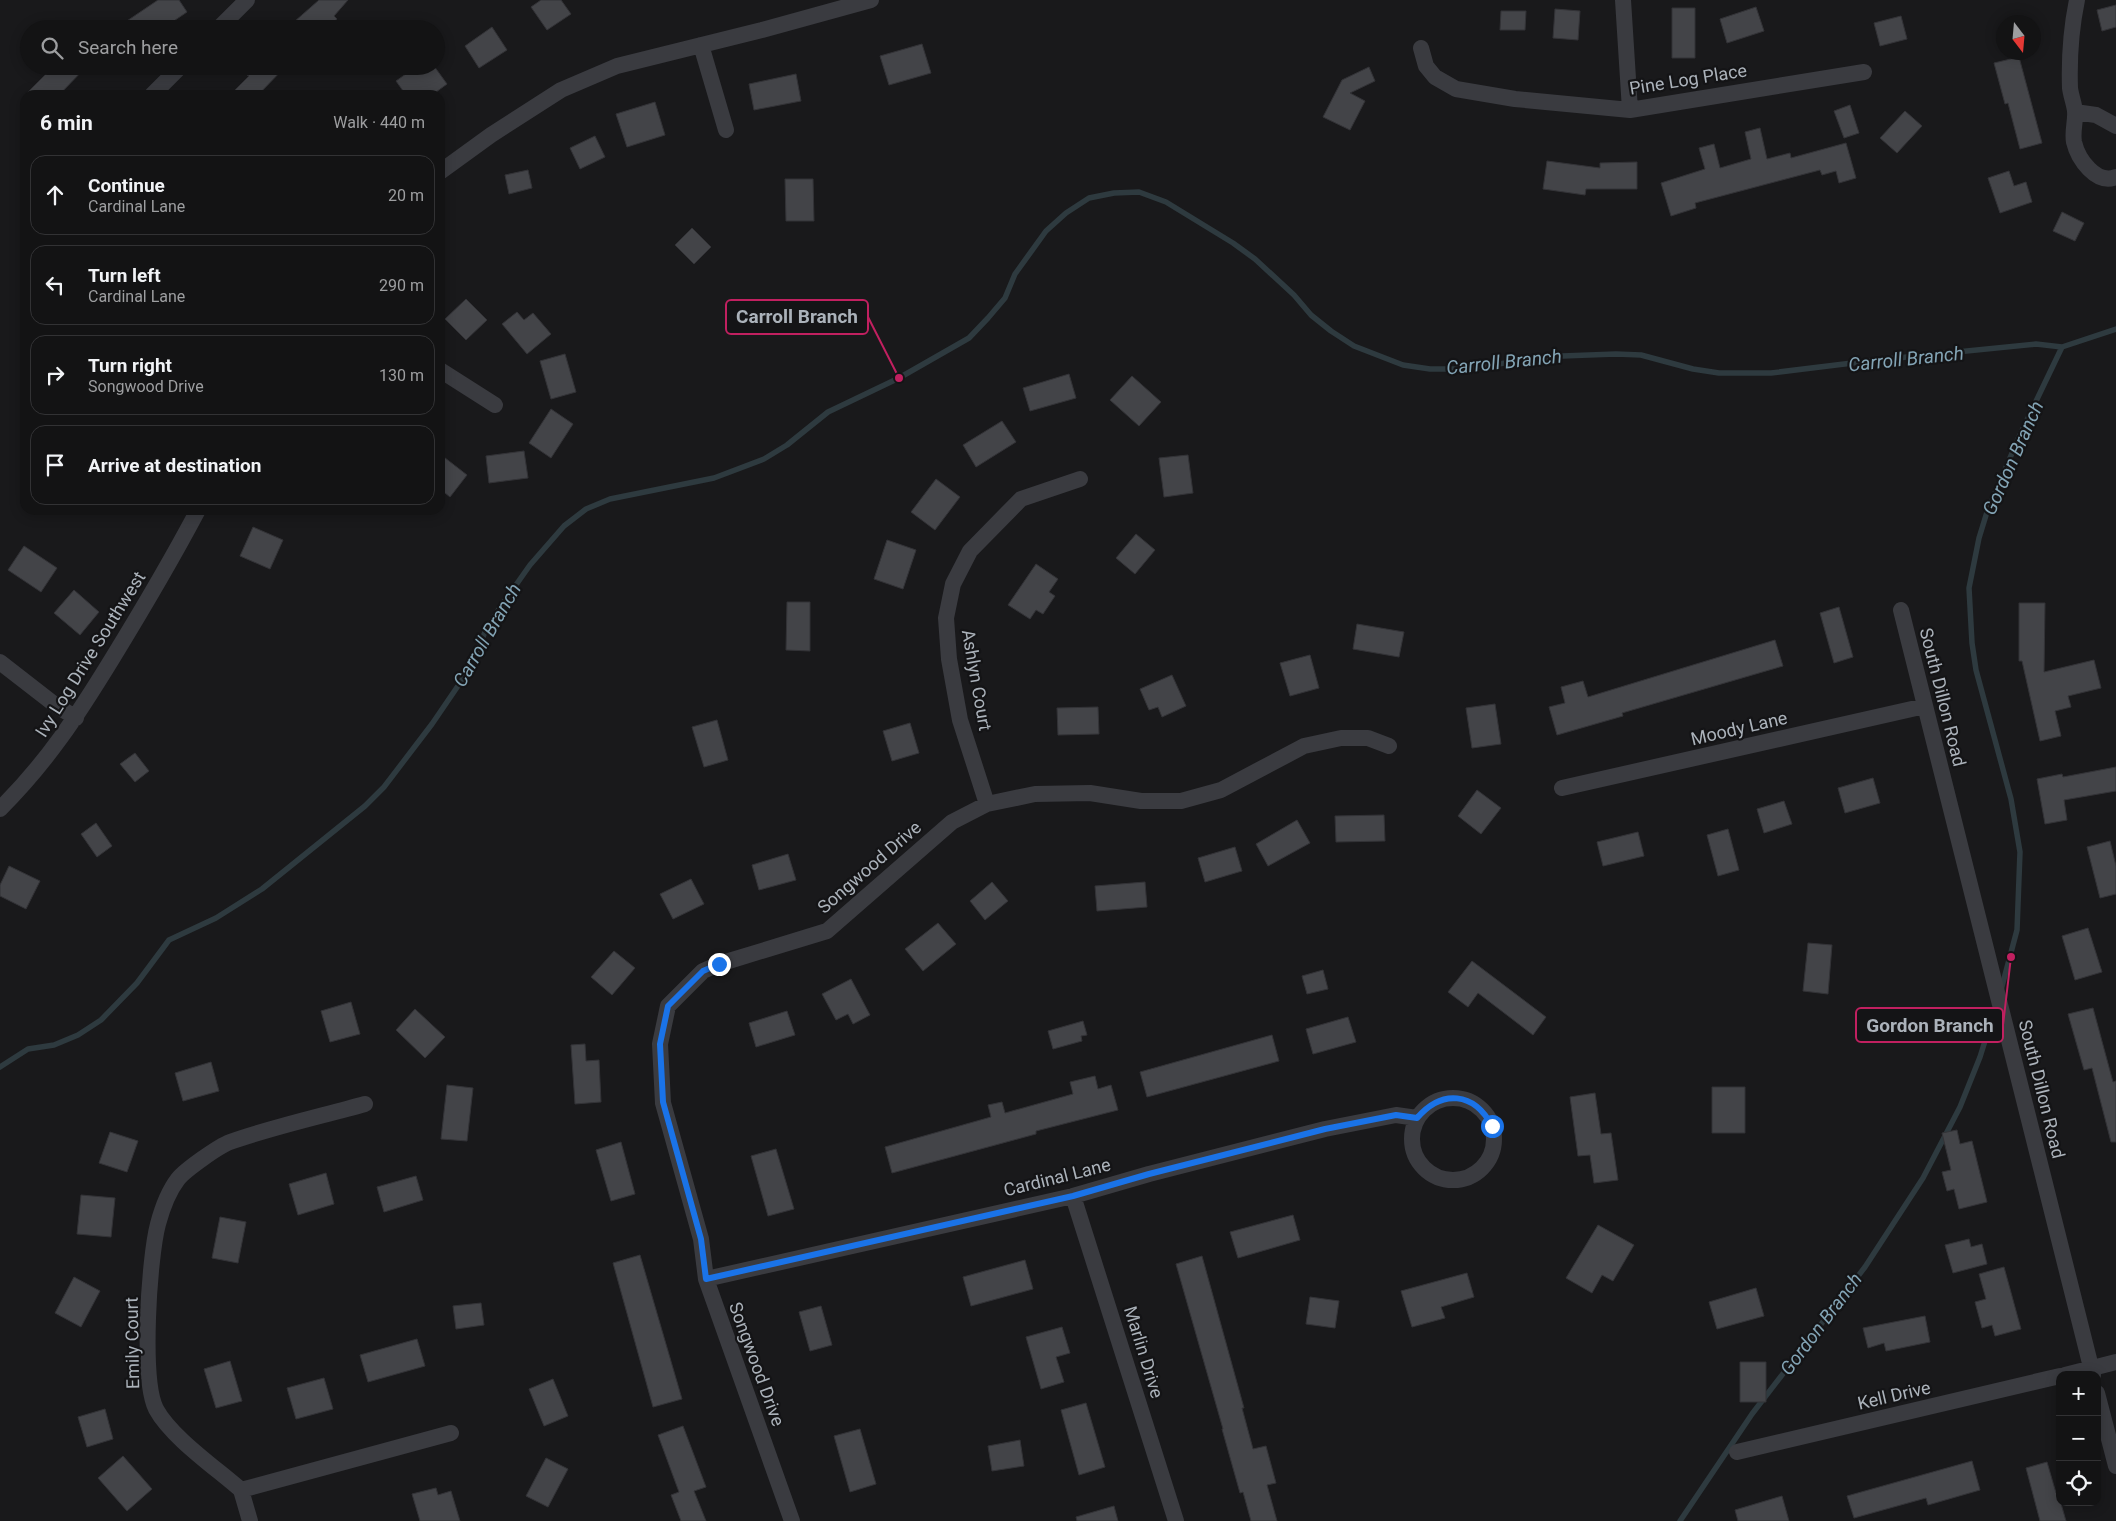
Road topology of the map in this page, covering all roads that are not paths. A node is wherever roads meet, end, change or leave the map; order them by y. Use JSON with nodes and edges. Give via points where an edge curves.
{"nodes":[{"id":1,"x":247,"y":0,"type":"edge"},
{"id":2,"x":871,"y":0,"type":"edge"},
{"id":3,"x":1623,"y":0,"type":"edge"},
{"id":4,"x":2077,"y":0,"type":"edge"},
{"id":5,"x":227,"y":20,"type":"edge"},
{"id":6,"x":701,"y":45,"type":"junction"},
{"id":7,"x":1421,"y":48,"type":"dead end"},
{"id":8,"x":1864,"y":72,"type":"dead end"},
{"id":9,"x":172,"y":75,"type":"edge"},
{"id":10,"x":157,"y":90,"type":"edge"},
{"id":11,"x":1630,"y":110,"type":"junction"},
{"id":12,"x":2075,"y":112,"type":"junction"},
{"id":13,"x":2116,"y":126,"type":"edge"},
{"id":14,"x":726,"y":130,"type":"dead end"},
{"id":15,"x":445,"y":168,"type":"edge"},
{"id":16,"x":2116,"y":176,"type":"edge"},
{"id":17,"x":445,"y":373,"type":"edge"},
{"id":18,"x":495,"y":405,"type":"dead end"},
{"id":19,"x":1080,"y":479,"type":"dead end"},
{"id":20,"x":195,"y":515,"type":"edge"},
{"id":21,"x":1901,"y":610,"type":"dead end"},
{"id":22,"x":0,"y":662,"type":"edge"},
{"id":23,"x":1925,"y":706,"type":"junction"},
{"id":24,"x":76,"y":718,"type":"junction"},
{"id":25,"x":1389,"y":746,"type":"dead end"},
{"id":26,"x":1562,"y":788,"type":"dead end"},
{"id":27,"x":987,"y":804,"type":"junction"},
{"id":28,"x":0,"y":809,"type":"edge"},
{"id":29,"x":365,"y":1104,"type":"dead end"},
{"id":30,"x":1417,"y":1118,"type":"junction"},
{"id":31,"x":1073,"y":1196,"type":"junction"},
{"id":32,"x":706,"y":1279,"type":"junction"},
{"id":33,"x":2116,"y":1362,"type":"edge"},
{"id":34,"x":2092,"y":1371,"type":"edge"},
{"id":35,"x":2094,"y":1371,"type":"edge"},
{"id":36,"x":2056,"y":1377,"type":"edge"},
{"id":37,"x":2101,"y":1408,"type":"edge"},
{"id":38,"x":452,"y":1433,"type":"dead end"},
{"id":39,"x":1738,"y":1452,"type":"dead end"},
{"id":40,"x":2116,"y":1466,"type":"edge"},
{"id":41,"x":241,"y":1490,"type":"junction"},
{"id":42,"x":250,"y":1521,"type":"edge"},
{"id":43,"x":792,"y":1521,"type":"edge"},
{"id":44,"x":1176,"y":1521,"type":"edge"}],
"edges":[{"from":1,"to":5,"type":"street"},
{"from":2,"to":6,"type":"street"},
{"from":3,"to":11,"type":"street"},
{"from":4,"to":12,"type":"street","via":[[2071,28],[2070,90]]},
{"from":6,"to":14,"type":"street"},
{"from":6,"to":15,"type":"street","via":[[617,66],[561,90]]},
{"from":7,"to":11,"type":"street","name":"Pine Log Place","via":[[1426,66],[1435,77],[1456,89],[1515,99]]},
{"from":8,"to":11,"type":"street","name":"Pine Log Place"},
{"from":9,"to":10,"type":"street"},
{"from":12,"to":13,"type":"street","via":[[2096,115]]},
{"from":12,"to":16,"type":"street","via":[[2074,143],[2086,167],[2098,176],[2110,179]]},
{"from":17,"to":18,"type":"street"},
{"from":19,"to":27,"type":"street","name":"Ashlyn Court","via":[[1021,499],[970,551],[953,584],[946,618],[949,659],[960,720]]},
{"from":20,"to":24,"type":"street","name":"Ivy Log Drive Southwest","via":[[159,582]]},
{"from":21,"to":23,"type":"street","name":"South Dillon Road"},
{"from":22,"to":24,"type":"street"},
{"from":23,"to":26,"type":"street","name":"Moody Lane"},
{"from":23,"to":34,"type":"street","name":"South Dillon Road"},
{"from":24,"to":28,"type":"street","name":"Ivy Log Drive Southwest","via":[[37,770]]},
{"from":25,"to":27,"type":"street","name":"Songwood Drive","via":[[1368,738],[1341,738],[1304,746],[1221,790],[1181,801],[1141,801],[1090,793],[1036,794]]},
{"from":27,"to":32,"type":"street","name":"Songwood Drive","via":[[952,822],[827,931],[703,971],[668,1006],[660,1044],[663,1102],[701,1239]]},
{"from":29,"to":41,"type":"street","name":"Emily Court","via":[[228,1143],[178,1179],[165,1201],[152,1252],[148,1343],[149,1380],[155,1407],[167,1427]]},
{"from":30,"to":30,"type":"street","via":[[1437,1101],[1457,1098],[1476,1105],[1492,1126],[1492,1152],[1486,1164],[1463,1179],[1436,1177],[1416,1158],[1412,1131]]},
{"from":30,"to":31,"type":"street","name":"Cardinal Lane","via":[[1396,1115],[1325,1129]]},
{"from":31,"to":32,"type":"street","name":"Cardinal Lane"},
{"from":31,"to":44,"type":"street","name":"Marlin Drive"},
{"from":32,"to":43,"type":"street","name":"Songwood Drive"},
{"from":33,"to":35,"type":"street"},
{"from":36,"to":39,"type":"street","name":"Kell Drive"},
{"from":37,"to":40,"type":"street"},
{"from":38,"to":41,"type":"street"},
{"from":41,"to":42,"type":"street"}]}
